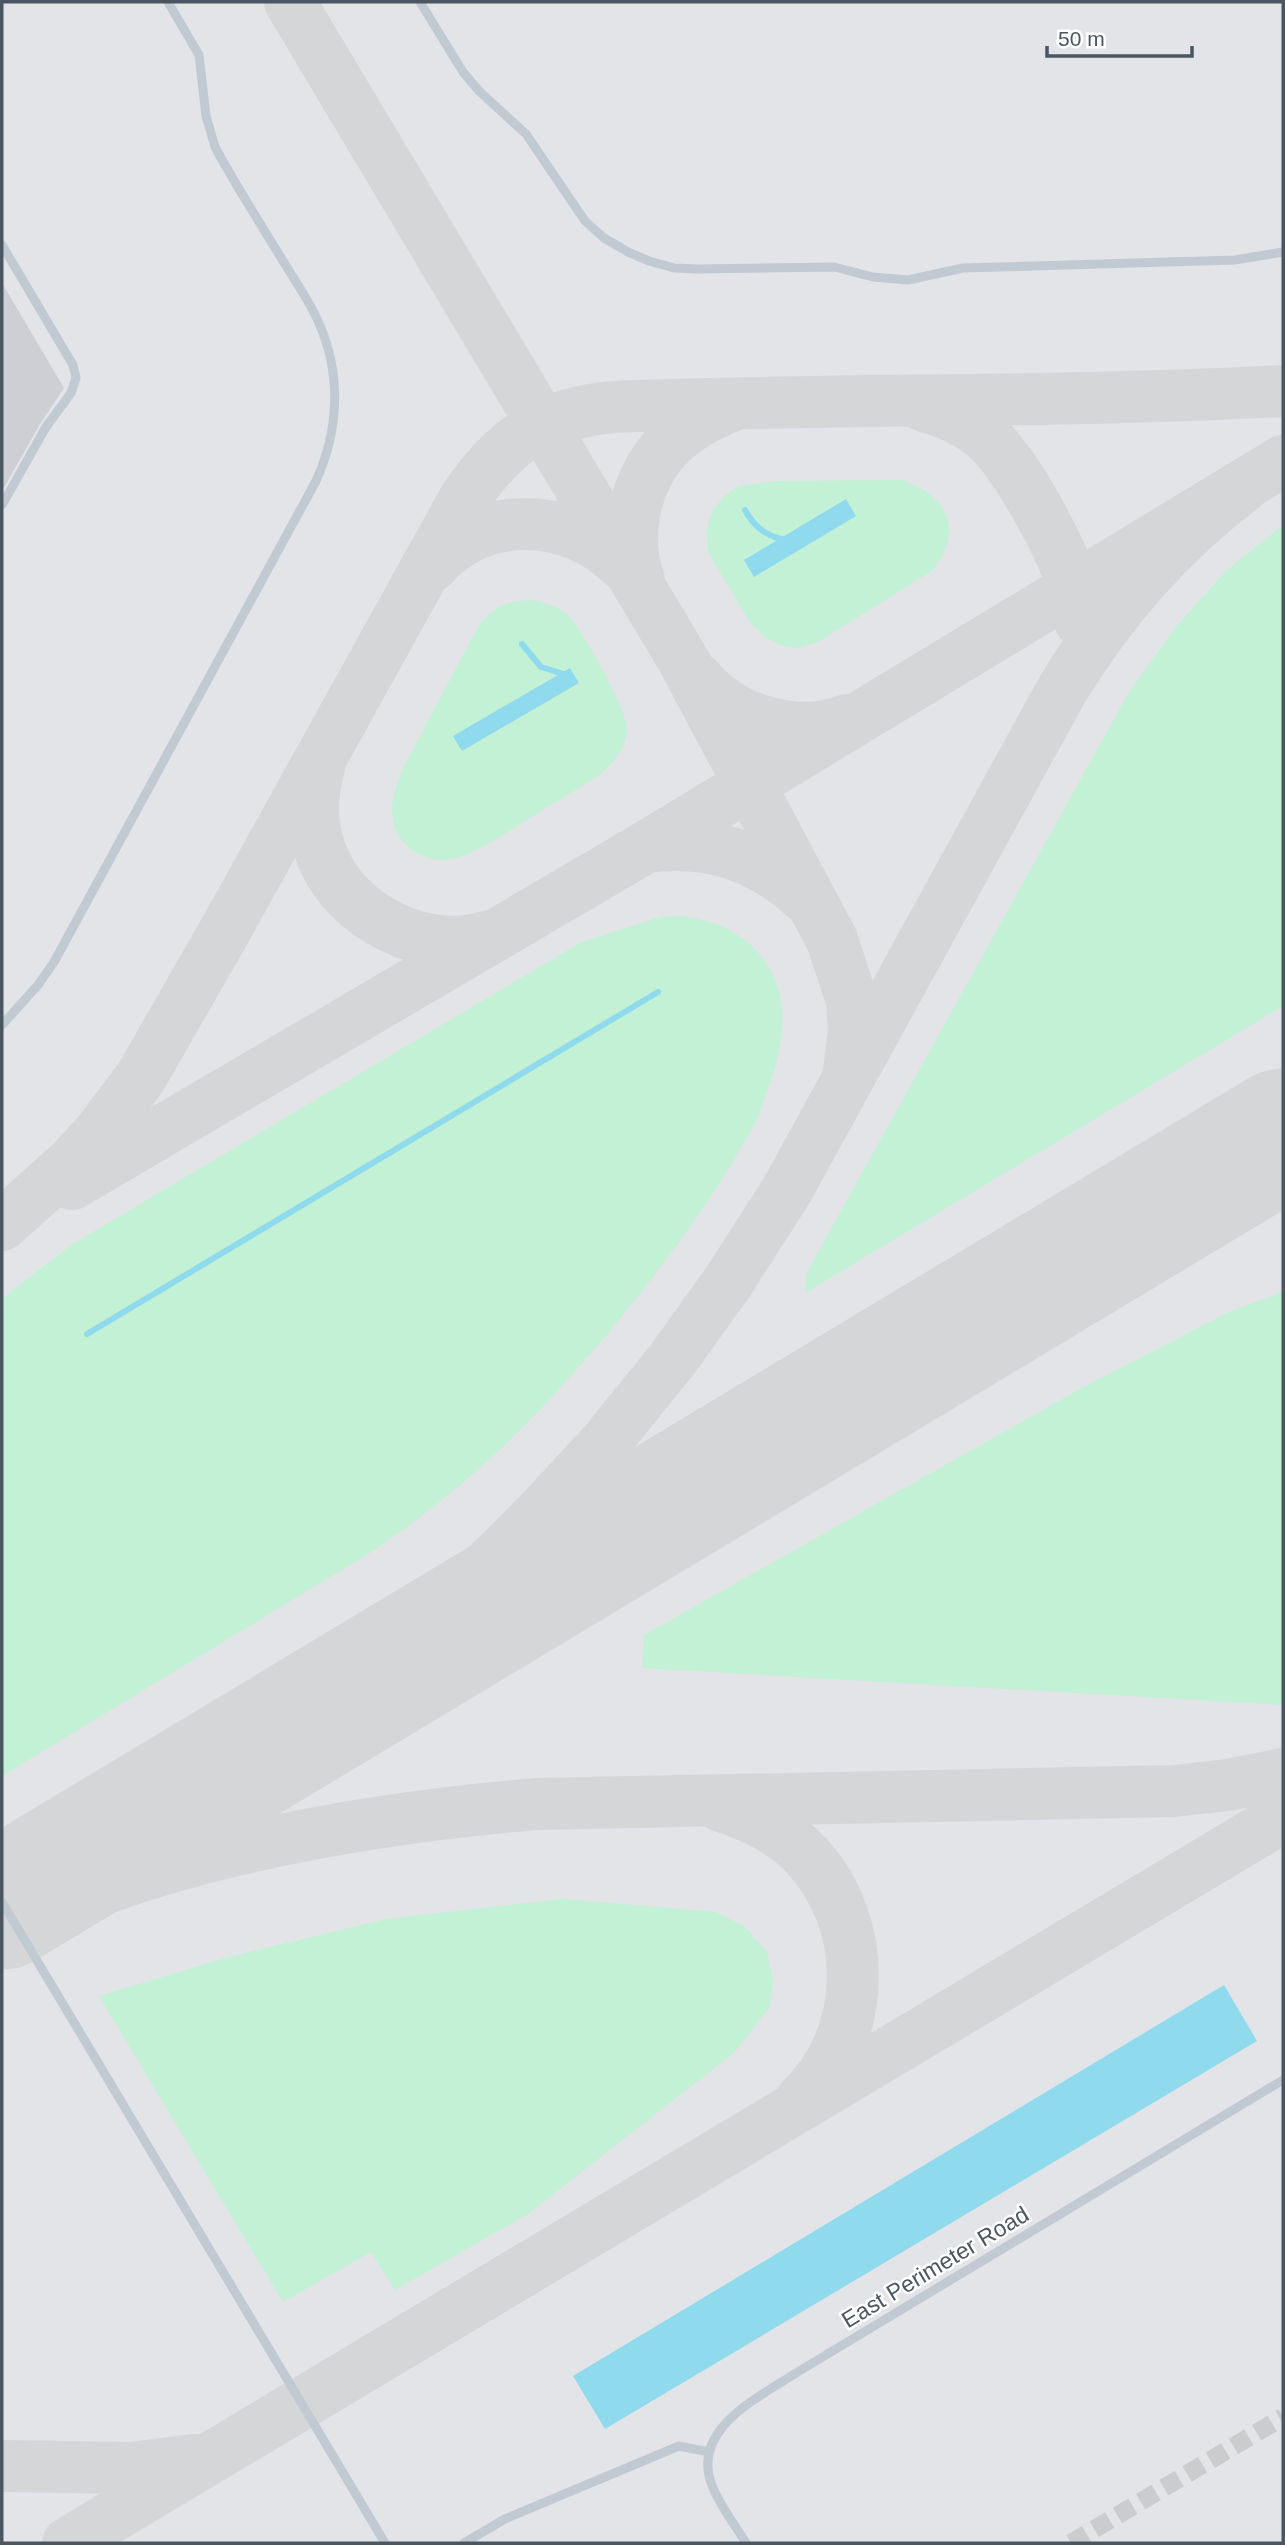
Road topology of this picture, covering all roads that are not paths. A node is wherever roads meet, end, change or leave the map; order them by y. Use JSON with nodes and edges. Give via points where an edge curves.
{"nodes":[{"id":1,"x":168,"y":2,"type":"edge"},
{"id":2,"x":420,"y":2,"type":"edge"},
{"id":3,"x":2,"y":245,"type":"edge"},
{"id":4,"x":1283,"y":252,"type":"edge"},
{"id":5,"x":2,"y":505,"type":"edge"},
{"id":6,"x":2,"y":1025,"type":"edge"},
{"id":7,"x":2,"y":1902,"type":"edge"},
{"id":8,"x":1283,"y":2080,"type":"edge"},
{"id":9,"x":709,"y":2452,"type":"junction"},
{"id":10,"x":385,"y":2543,"type":"edge"},
{"id":11,"x":464,"y":2543,"type":"edge"},
{"id":12,"x":746,"y":2543,"type":"edge"}],
"edges":[{"from":1,"to":6,"type":"lane","via":[[199,55],[206,116],[215,147],[319,322],[333,368],[336,406],[332,436],[316,481],[54,962]]},
{"from":2,"to":4,"type":"lane","via":[[463,72],[532,141],[585,221],[604,238],[649,261],[697,269],[835,267],[888,280],[908,280],[963,268],[1236,260]]},
{"from":3,"to":5,"type":"lane","via":[[76,372],[71,393]]},
{"from":7,"to":10,"type":"lane"},
{"from":8,"to":9,"type":"lane","name":"East Perimeter Road","via":[[796,2373],[726,2421]]},
{"from":9,"to":11,"type":"lane","via":[[679,2446],[505,2519]]},
{"from":9,"to":12,"type":"lane","via":[[713,2487]]}]}
